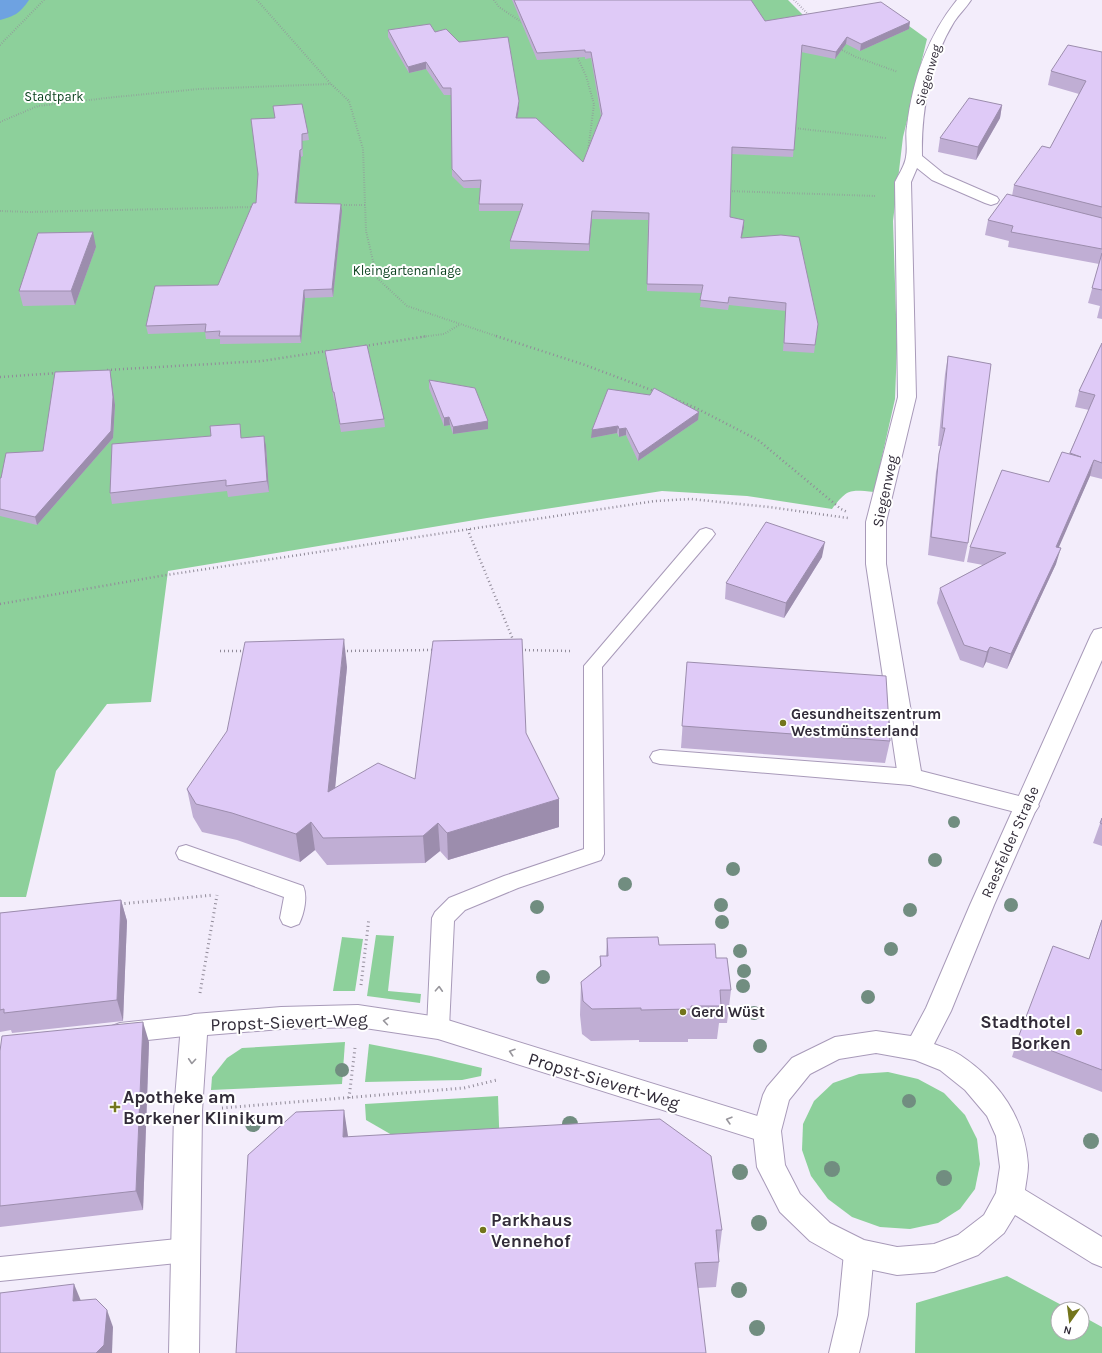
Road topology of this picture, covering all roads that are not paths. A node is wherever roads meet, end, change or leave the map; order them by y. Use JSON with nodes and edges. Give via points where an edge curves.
{"nodes":[{"id":1,"x":964,"y":0,"type":"edge"},
{"id":2,"x":914,"y":158,"type":"junction"},
{"id":3,"x":999,"y":202,"type":"edge"},
{"id":4,"x":706,"y":534,"type":"dead end"},
{"id":5,"x":1102,"y":635,"type":"edge"},
{"id":6,"x":660,"y":758,"type":"dead end"},
{"id":7,"x":910,"y":777,"type":"junction"},
{"id":8,"x":1027,"y":806,"type":"junction"},
{"id":9,"x":186,"y":853,"type":"dead end"},
{"id":10,"x":291,"y":918,"type":"dead end"},
{"id":11,"x":194,"y":1025,"type":"junction"},
{"id":12,"x":438,"y":1028,"type":"junction"},
{"id":13,"x":101,"y":1035,"type":"edge"},
{"id":14,"x":918,"y":1049,"type":"junction"},
{"id":15,"x":767,"y":1131,"type":"junction"},
{"id":16,"x":1010,"y":1196,"type":"junction"},
{"id":17,"x":187,"y":1250,"type":"junction"},
{"id":18,"x":859,"y":1253,"type":"junction"},
{"id":19,"x":1102,"y":1253,"type":"edge"},
{"id":20,"x":0,"y":1269,"type":"edge"},
{"id":21,"x":184,"y":1353,"type":"edge"},
{"id":22,"x":844,"y":1353,"type":"edge"}],
"edges":[{"from":1,"to":2,"type":"street","name":"Siegenweg","via":[[948,20],[936,42],[924,78],[913,140]]},
{"from":2,"to":3,"type":"street","via":[[938,177]]},
{"from":2,"to":7,"type":"street","name":"Siegenweg","via":[[903,182],[902,197],[908,397],[876,522],[876,564]]},
{"from":12,"to":4,"type":"lane","one_way":true,"via":[[443,918],[457,904],[511,882],[594,854],[593,666]]},
{"from":5,"to":8,"type":"street","name":"Raesfelder Straße"},
{"from":6,"to":7,"type":"lane"},
{"from":7,"to":8,"type":"street"},
{"from":8,"to":14,"type":"street","name":"Raesfelder Straße","via":[[938,1011]]},
{"from":9,"to":10,"type":"lane","via":[[295,892]]},
{"from":12,"to":11,"type":"street","name":"Propst-Sievert-Weg","one_way":true,"via":[[358,1016],[281,1018]]},
{"from":11,"to":13,"type":"lane"},
{"from":11,"to":17,"type":"street","name":"Propst-Sievert-Weg","one_way":true,"via":[[188,1111]]},
{"from":15,"to":12,"type":"street","name":"Propst-Sievert-Weg","one_way":true},
{"from":14,"to":15,"type":"street","via":[[876,1042],[835,1048],[801,1066],[777,1095]]},
{"from":14,"to":16,"type":"street","via":[[949,1062],[975,1082],[996,1108],[1010,1136],[1014,1167]]},
{"from":15,"to":18,"type":"street","via":[[771,1167],[790,1203],[820,1232]]},
{"from":16,"to":18,"type":"street","via":[[994,1224],[968,1246],[934,1258],[897,1261]]},
{"from":16,"to":19,"type":"street"},
{"from":17,"to":20,"type":"lane"},
{"from":17,"to":21,"type":"street","name":"Propst-Sievert-Weg"},
{"from":18,"to":22,"type":"street","via":[[853,1316]]}]}
